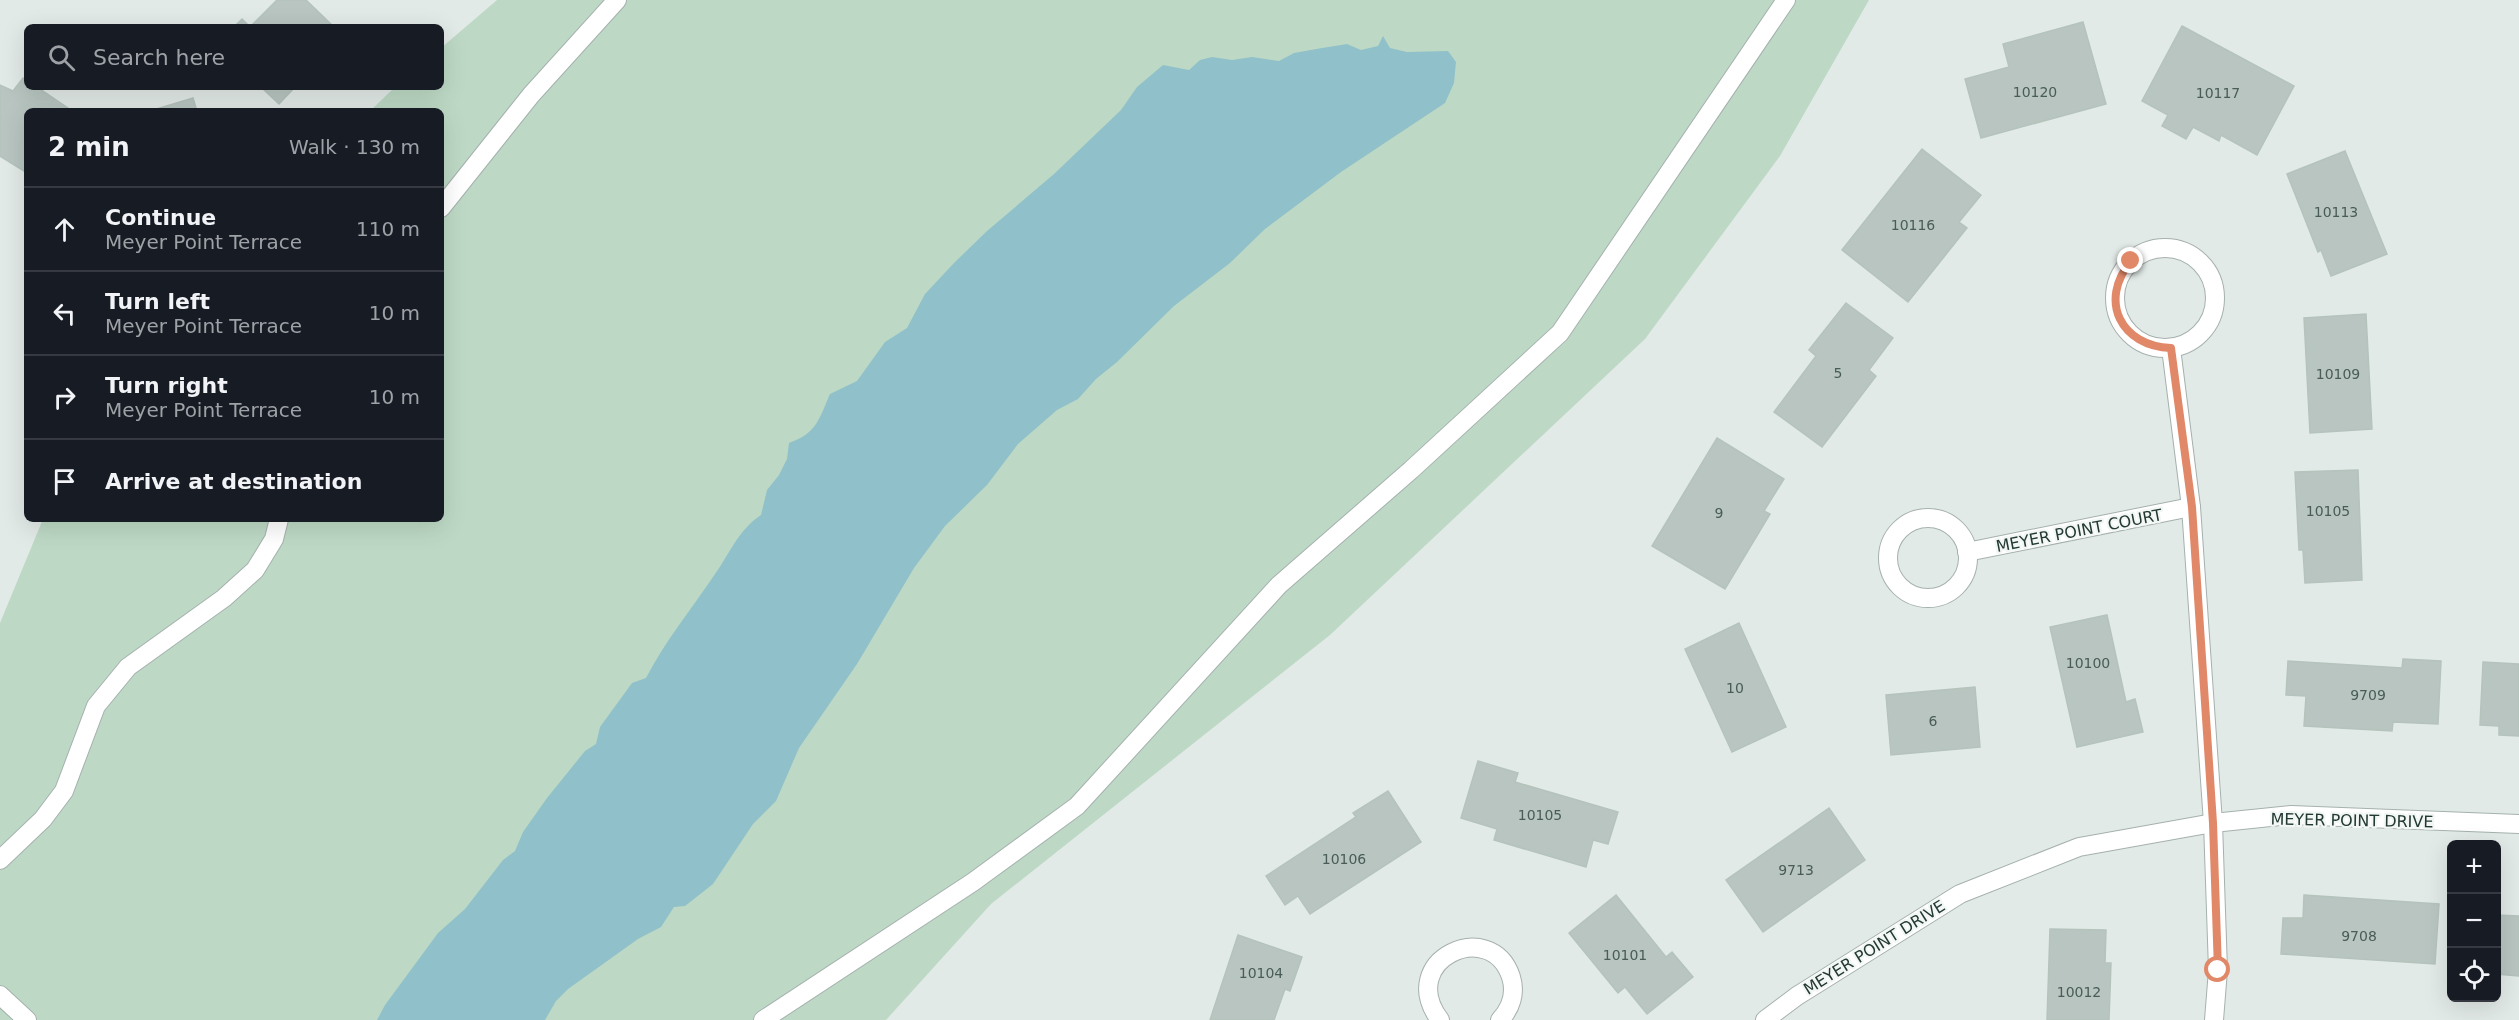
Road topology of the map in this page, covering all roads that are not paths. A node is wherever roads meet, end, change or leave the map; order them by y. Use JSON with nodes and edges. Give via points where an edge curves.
{"nodes":[{"id":1,"x":617,"y":0,"type":"edge"},
{"id":2,"x":1786,"y":0,"type":"edge"},
{"id":3,"x":444,"y":204,"type":"edge"},
{"id":4,"x":2171,"y":348,"type":"junction"},
{"id":5,"x":2192,"y":507,"type":"junction"},
{"id":6,"x":278,"y":522,"type":"edge"},
{"id":7,"x":1967,"y":552,"type":"junction"},
{"id":8,"x":2213,"y":823,"type":"junction"},
{"id":9,"x":2519,"y":824,"type":"edge"},
{"id":10,"x":0,"y":860,"type":"edge"},
{"id":11,"x":0,"y":995,"type":"edge"},
{"id":12,"x":27,"y":1020,"type":"edge"},
{"id":13,"x":763,"y":1020,"type":"edge"},
{"id":14,"x":1440,"y":1020,"type":"edge"},
{"id":15,"x":1500,"y":1020,"type":"edge"},
{"id":16,"x":1765,"y":1020,"type":"edge"},
{"id":17,"x":2214,"y":1020,"type":"edge"}],
"edges":[{"from":1,"to":3,"type":"street","via":[[531,95]]},
{"from":2,"to":13,"type":"street","via":[[1560,333],[1279,585],[1077,806],[973,882]]},
{"from":4,"to":4,"type":"street","via":[[2186,344],[2209,323],[2214,292],[2202,264],[2175,249],[2159,249],[2137,257],[2121,273],[2115,304],[2128,332],[2140,342]]},
{"from":4,"to":5,"type":"street"},
{"from":5,"to":7,"type":"street","name":"MEYER POINT COURT"},
{"from":5,"to":8,"type":"street"},
{"from":6,"to":10,"type":"street","via":[[274,539],[255,570],[224,598],[128,667],[96,705],[64,791],[43,819]]},
{"from":7,"to":7,"type":"street","via":[[1954,528],[1942,521],[1922,519],[1902,527],[1893,538],[1888,564],[1901,588],[1927,598],[1941,596],[1962,579]]},
{"from":8,"to":9,"type":"street","name":"MEYER POINT DRIVE","via":[[2291,815]]},
{"from":8,"to":16,"type":"street","name":"MEYER POINT DRIVE","via":[[2079,847],[1960,894]]},
{"from":8,"to":17,"type":"street","via":[[2218,970]]},
{"from":11,"to":12,"type":"street"},
{"from":14,"to":15,"type":"street","via":[[1428,996],[1428,981],[1434,967],[1450,952],[1472,947],[1499,958],[1508,970],[1513,984],[1512,999]]}]}
